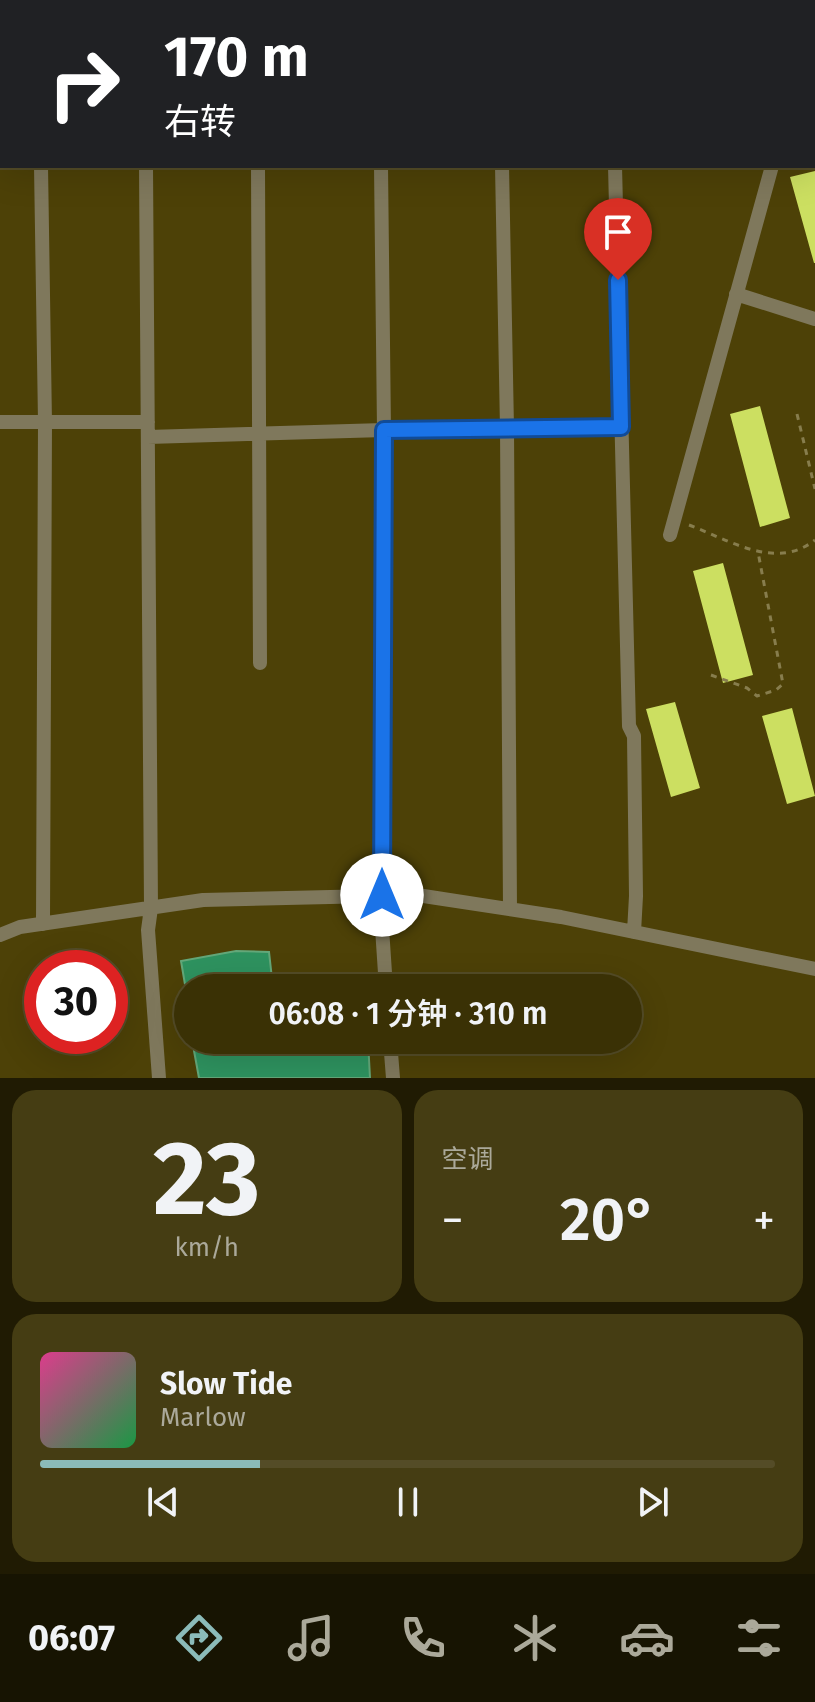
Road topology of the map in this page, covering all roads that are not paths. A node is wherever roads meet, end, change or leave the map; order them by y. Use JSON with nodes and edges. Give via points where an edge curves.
{"nodes":[{"id":1,"x":41,"y":168,"type":"edge"},
{"id":2,"x":146,"y":168,"type":"edge"},
{"id":3,"x":258,"y":168,"type":"edge"},
{"id":4,"x":381,"y":168,"type":"edge"},
{"id":5,"x":502,"y":168,"type":"edge"},
{"id":6,"x":615,"y":168,"type":"edge"},
{"id":7,"x":771,"y":168,"type":"edge"},
{"id":8,"x":736,"y":294,"type":"junction"},
{"id":9,"x":815,"y":319,"type":"edge"},
{"id":10,"x":0,"y":422,"type":"edge"},
{"id":11,"x":45,"y":422,"type":"junction"},
{"id":12,"x":621,"y":427,"type":"junction"},
{"id":13,"x":507,"y":428,"type":"junction"},
{"id":14,"x":148,"y":430,"type":"junction"},
{"id":15,"x":384,"y":430,"type":"junction"},
{"id":16,"x":258,"y":433,"type":"junction"},
{"id":17,"x":670,"y":535,"type":"dead end"},
{"id":18,"x":260,"y":663,"type":"dead end"},
{"id":19,"x":382,"y":895,"type":"junction"},
{"id":20,"x":151,"y":908,"type":"junction"},
{"id":21,"x":510,"y":909,"type":"junction"},
{"id":22,"x":43,"y":924,"type":"junction"},
{"id":23,"x":634,"y":932,"type":"junction"},
{"id":24,"x":3,"y":934,"type":"edge"},
{"id":25,"x":815,"y":969,"type":"edge"},
{"id":26,"x":385,"y":974,"type":"edge"},
{"id":27,"x":391,"y":1054,"type":"edge"},
{"id":28,"x":159,"y":1078,"type":"edge"},
{"id":29,"x":393,"y":1078,"type":"edge"}],
"edges":[{"from":1,"to":11,"type":"street"},
{"from":2,"to":14,"type":"street"},
{"from":3,"to":16,"type":"street"},
{"from":4,"to":15,"type":"street"},
{"from":5,"to":13,"type":"street"},
{"from":6,"to":12,"type":"street"},
{"from":7,"to":8,"type":"street"},
{"from":8,"to":9,"type":"street"},
{"from":8,"to":17,"type":"street"},
{"from":10,"to":11,"type":"street"},
{"from":11,"to":14,"type":"street"},
{"from":11,"to":22,"type":"street"},
{"from":12,"to":13,"type":"street"},
{"from":12,"to":23,"type":"street","via":[[629,726],[634,736]]},
{"from":13,"to":15,"type":"street"},
{"from":13,"to":21,"type":"street"},
{"from":14,"to":16,"type":"street"},
{"from":14,"to":20,"type":"street"},
{"from":15,"to":16,"type":"street"},
{"from":15,"to":19,"type":"street"},
{"from":16,"to":18,"type":"street"},
{"from":19,"to":20,"type":"street","via":[[203,900]]},
{"from":19,"to":21,"type":"street"},
{"from":19,"to":26,"type":"street"},
{"from":20,"to":22,"type":"street"},
{"from":20,"to":28,"type":"street","via":[[148,930]]},
{"from":21,"to":23,"type":"street"},
{"from":22,"to":24,"type":"street"},
{"from":23,"to":25,"type":"street"},
{"from":27,"to":29,"type":"street"}]}
